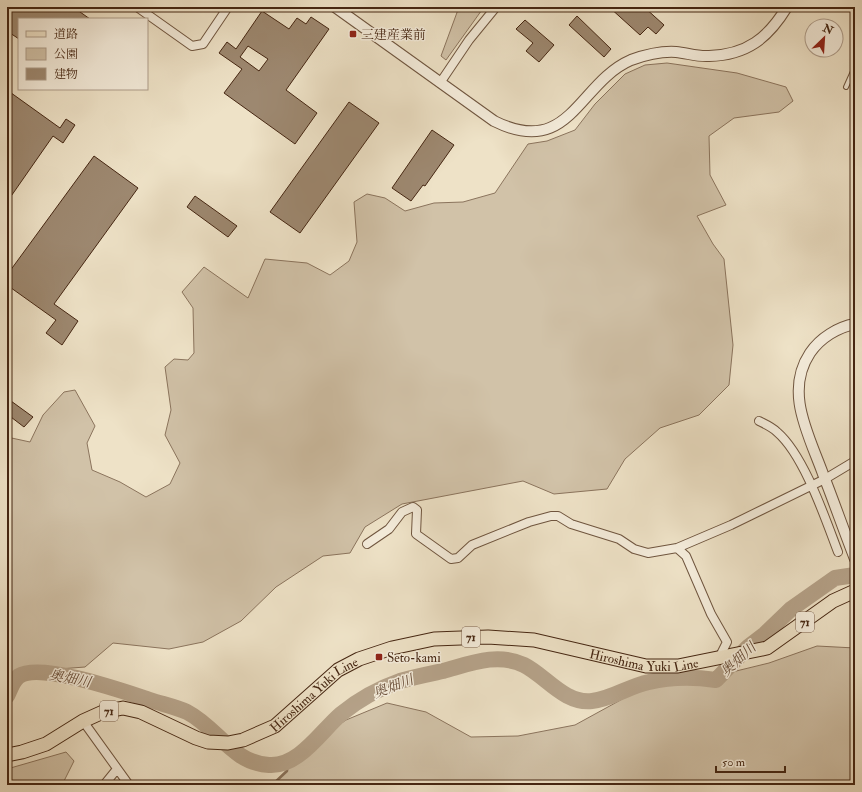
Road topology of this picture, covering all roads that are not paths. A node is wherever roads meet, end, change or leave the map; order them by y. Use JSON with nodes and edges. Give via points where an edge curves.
{"nodes":[{"id":1,"x":137,"y":7,"type":"edge"},
{"id":2,"x":228,"y":7,"type":"edge"},
{"id":3,"x":335,"y":7,"type":"edge"},
{"id":4,"x":496,"y":7,"type":"edge"},
{"id":5,"x":787,"y":7,"type":"edge"},
{"id":6,"x":855,"y":67,"type":"edge"},
{"id":7,"x":440,"y":82,"type":"junction"},
{"id":8,"x":846,"y":87,"type":"dead end"},
{"id":9,"x":855,"y":324,"type":"edge"},
{"id":10,"x":759,"y":421,"type":"dead end"},
{"id":11,"x":855,"y":462,"type":"edge"},
{"id":12,"x":825,"y":479,"type":"junction"},
{"id":13,"x":811,"y":485,"type":"junction"},
{"id":14,"x":367,"y":544,"type":"dead end"},
{"id":15,"x":677,"y":548,"type":"junction"},
{"id":16,"x":838,"y":552,"type":"dead end"},
{"id":17,"x":855,"y":559,"type":"edge"},
{"id":18,"x":855,"y":591,"type":"edge"},
{"id":19,"x":722,"y":658,"type":"junction"},
{"id":20,"x":83,"y":721,"type":"junction"},
{"id":21,"x":7,"y":755,"type":"edge"},
{"id":22,"x":117,"y":769,"type":"junction"},
{"id":23,"x":104,"y":785,"type":"edge"},
{"id":24,"x":129,"y":785,"type":"edge"}],
"edges":[{"from":1,"to":2,"type":"street","via":[[192,46],[203,44]]},
{"from":3,"to":7,"type":"street"},
{"from":4,"to":7,"type":"street"},
{"from":5,"to":7,"type":"street","via":[[769,33],[753,45],[730,54],[708,56],[674,52],[651,54],[630,61],[610,74],[564,121],[549,128],[530,131],[508,128],[494,121]]},
{"from":6,"to":8,"type":"lane"},
{"from":9,"to":12,"type":"street","via":[[845,326],[815,346],[801,370],[801,415]]},
{"from":10,"to":13,"type":"street","via":[[777,431],[789,444]]},
{"from":11,"to":12,"type":"street"},
{"from":12,"to":13,"type":"street"},
{"from":12,"to":17,"type":"street"},
{"from":13,"to":15,"type":"street","via":[[731,525]]},
{"from":13,"to":16,"type":"street"},
{"from":14,"to":15,"type":"street","via":[[389,529],[402,512],[413,507],[417,510],[416,534],[451,559],[458,558],[472,544],[551,516],[558,516],[571,524],[619,539],[634,549],[648,553]]},
{"from":15,"to":19,"type":"street","via":[[686,556],[711,614],[727,642]]},
{"from":18,"to":19,"type":"main road","name":"Hiroshima Yuki Line","number":"71","via":[[833,601],[767,648]]},
{"from":19,"to":20,"type":"main road","name":"Hiroshima Yuki Line","number":"71","via":[[678,666],[646,666],[534,640],[488,637],[434,639],[392,648],[359,659],[338,670],[275,726],[243,740],[228,743],[196,738],[142,712],[123,708],[103,712]]},
{"from":20,"to":21,"type":"main road","name":"Hiroshima Yuki Line","number":"71","via":[[46,744]]},
{"from":20,"to":22,"type":"street"},
{"from":22,"to":23,"type":"street"},
{"from":22,"to":24,"type":"street"}]}
